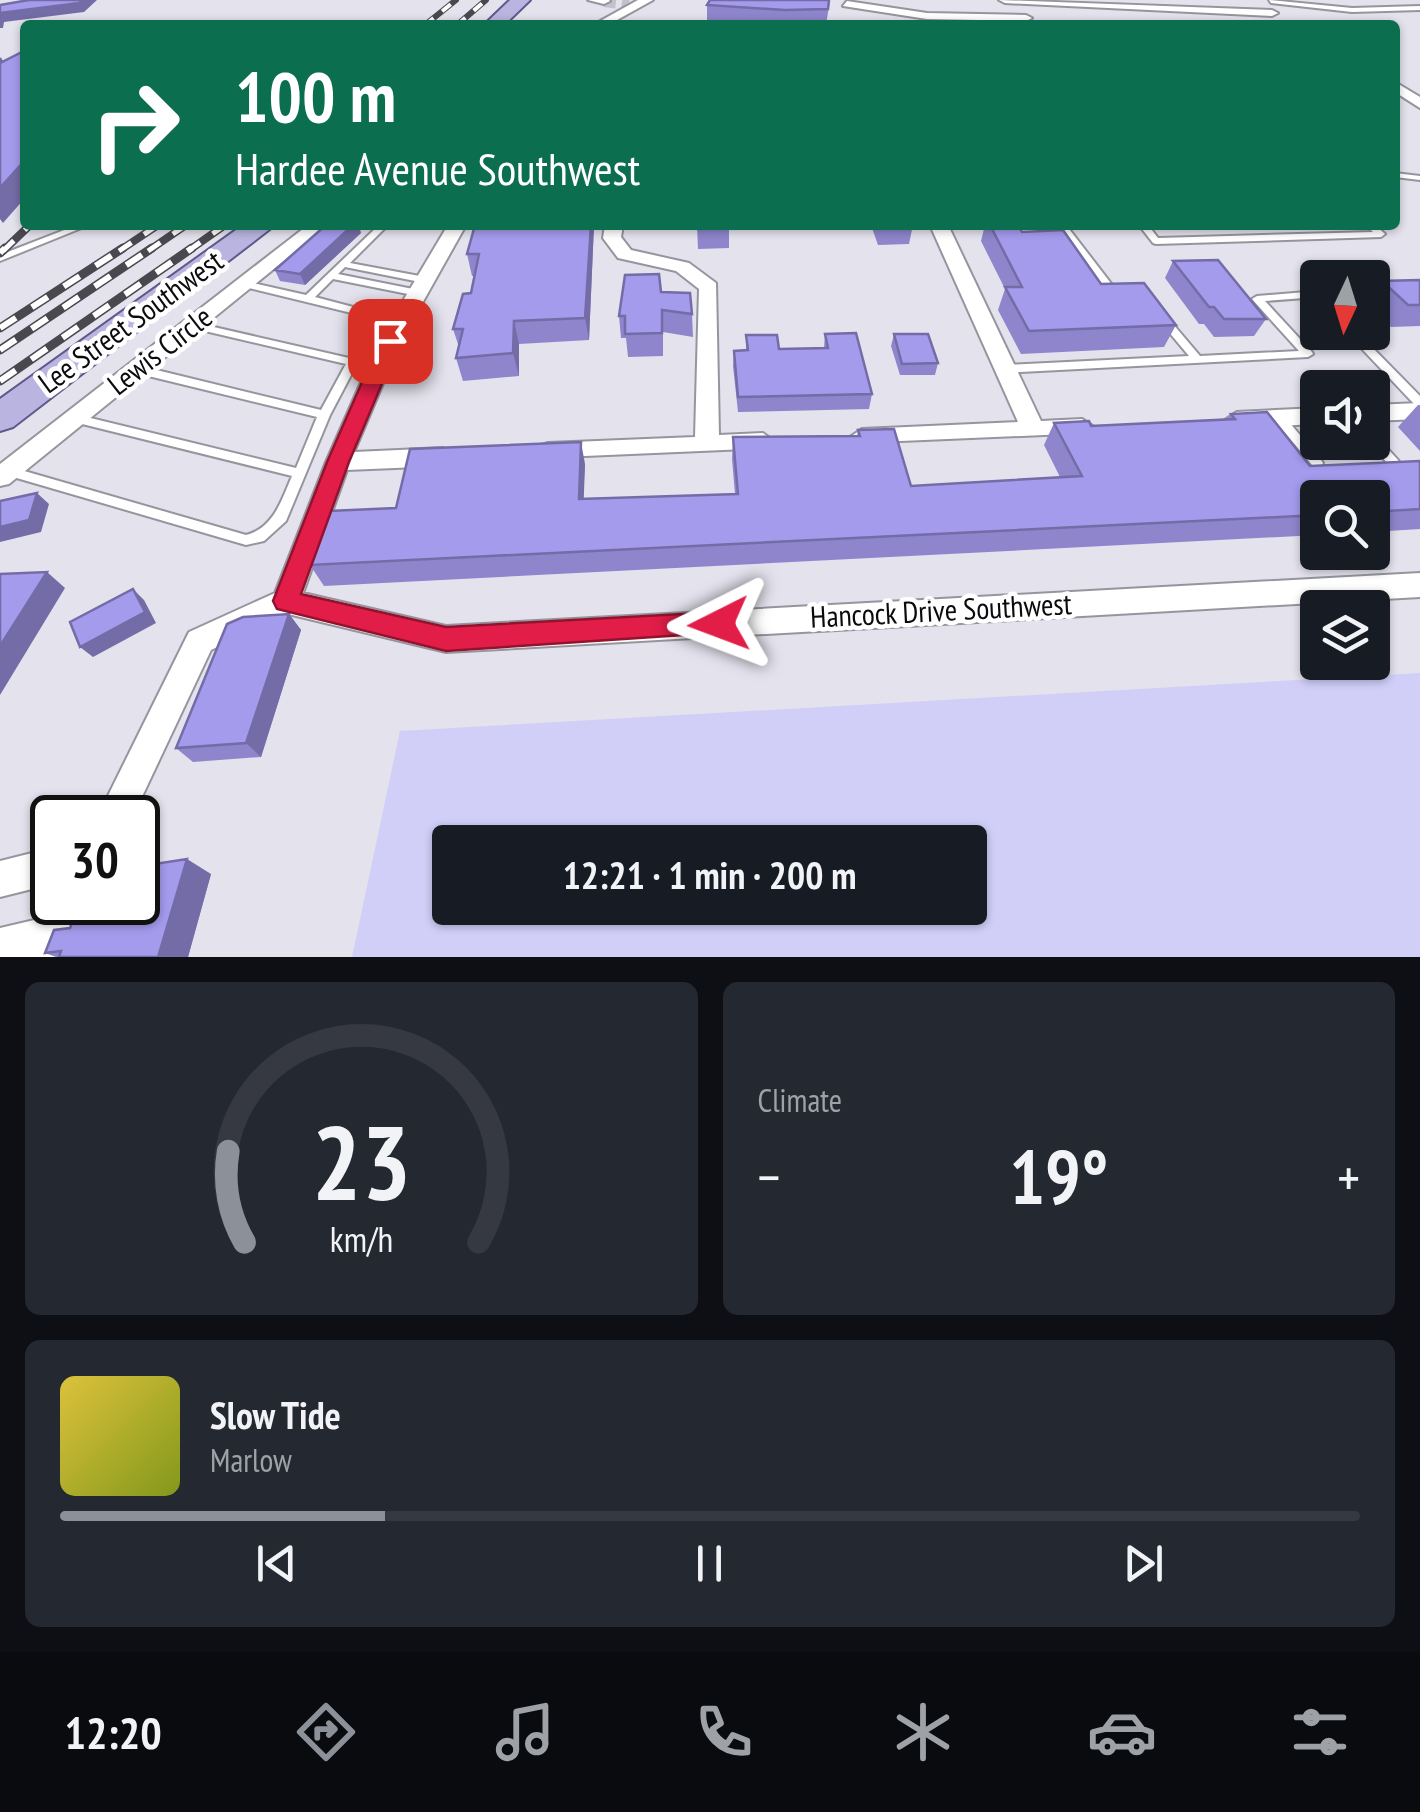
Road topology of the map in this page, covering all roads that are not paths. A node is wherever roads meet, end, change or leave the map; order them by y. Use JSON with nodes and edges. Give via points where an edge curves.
{"nodes":[{"id":1,"x":521,"y":0,"type":"edge"},
{"id":2,"x":594,"y":0,"type":"edge"},
{"id":3,"x":1005,"y":0,"type":"edge"},
{"id":4,"x":604,"y":1,"type":"edge"},
{"id":5,"x":638,"y":3,"type":"edge"},
{"id":6,"x":1107,"y":4,"type":"edge"},
{"id":7,"x":1328,"y":4,"type":"edge"},
{"id":8,"x":847,"y":6,"type":"edge"},
{"id":9,"x":1420,"y":8,"type":"edge"},
{"id":10,"x":1274,"y":9,"type":"edge"},
{"id":11,"x":1026,"y":18,"type":"dead end"},
{"id":12,"x":499,"y":20,"type":"edge"},
{"id":13,"x":608,"y":20,"type":"edge"},
{"id":14,"x":927,"y":20,"type":"edge"},
{"id":15,"x":72,"y":230,"type":"edge"},
{"id":16,"x":254,"y":230,"type":"edge"},
{"id":17,"x":313,"y":230,"type":"edge"},
{"id":18,"x":379,"y":230,"type":"edge"},
{"id":19,"x":453,"y":230,"type":"edge"},
{"id":20,"x":613,"y":230,"type":"edge"},
{"id":21,"x":941,"y":230,"type":"edge"},
{"id":22,"x":1065,"y":230,"type":"edge"},
{"id":23,"x":1146,"y":230,"type":"edge"},
{"id":24,"x":1376,"y":230,"type":"edge"},
{"id":25,"x":0,"y":258,"type":"edge"},
{"id":26,"x":344,"y":264,"type":"junction"},
{"id":27,"x":331,"y":276,"type":"junction"},
{"id":28,"x":244,"y":284,"type":"junction"},
{"id":29,"x":421,"y":286,"type":"junction"},
{"id":30,"x":1124,"y":294,"type":"edge"},
{"id":31,"x":1300,"y":296,"type":"edge"},
{"id":32,"x":308,"y":298,"type":"junction"},
{"id":33,"x":1152,"y":305,"type":"edge"},
{"id":34,"x":192,"y":325,"type":"junction"},
{"id":35,"x":1300,"y":345,"type":"edge"},
{"id":36,"x":1304,"y":350,"type":"edge"},
{"id":37,"x":1368,"y":350,"type":"edge"},
{"id":38,"x":1197,"y":360,"type":"junction"},
{"id":39,"x":352,"y":362,"type":"junction"},
{"id":40,"x":136,"y":369,"type":"junction"},
{"id":41,"x":1004,"y":369,"type":"junction"},
{"id":42,"x":1420,"y":403,"type":"edge"},
{"id":43,"x":1420,"y":411,"type":"edge"},
{"id":44,"x":1390,"y":412,"type":"edge"},
{"id":45,"x":324,"y":414,"type":"junction"},
{"id":46,"x":1300,"y":417,"type":"edge"},
{"id":47,"x":0,"y":418,"type":"edge"},
{"id":48,"x":74,"y":418,"type":"junction"},
{"id":49,"x":1280,"y":418,"type":"junction"},
{"id":50,"x":1204,"y":421,"type":"edge"},
{"id":51,"x":1108,"y":426,"type":"edge"},
{"id":52,"x":1033,"y":429,"type":"junction"},
{"id":53,"x":840,"y":438,"type":"edge"},
{"id":54,"x":783,"y":441,"type":"edge"},
{"id":55,"x":706,"y":444,"type":"junction"},
{"id":56,"x":532,"y":452,"type":"edge"},
{"id":57,"x":474,"y":455,"type":"edge"},
{"id":58,"x":1390,"y":458,"type":"edge"},
{"id":59,"x":338,"y":462,"type":"junction"},
{"id":60,"x":1394,"y":463,"type":"edge"},
{"id":61,"x":1317,"y":464,"type":"edge"},
{"id":62,"x":4,"y":474,"type":"edge"},
{"id":63,"x":299,"y":474,"type":"junction"},
{"id":64,"x":1420,"y":584,"type":"edge"},
{"id":65,"x":286,"y":601,"type":"junction"},
{"id":66,"x":125,"y":795,"type":"edge"},
{"id":67,"x":30,"y":872,"type":"edge"},
{"id":68,"x":0,"y":879,"type":"edge"},
{"id":69,"x":60,"y":931,"type":"edge"},
{"id":70,"x":0,"y":947,"type":"edge"}],
"edges":[{"from":1,"to":12,"type":"main road"},
{"from":2,"to":4,"type":"street"},
{"from":3,"to":6,"type":"street","via":[[1056,8]]},
{"from":5,"to":13,"type":"street"},
{"from":6,"to":10,"type":"street"},
{"from":7,"to":9,"type":"lane"},
{"from":7,"to":10,"type":"lane"},
{"from":8,"to":14,"type":"street"},
{"from":11,"to":14,"type":"street"},
{"from":15,"to":25,"type":"lane"},
{"from":16,"to":47,"type":"main road","name":"Lee Street Southwest"},
{"from":17,"to":28,"type":"street","name":"Lewis Circle"},
{"from":18,"to":26,"type":"lane"},
{"from":19,"to":29,"type":"street"},
{"from":20,"to":55,"type":"street","via":[[625,254],[682,267],[709,287]]},
{"from":21,"to":41,"type":"street"},
{"from":22,"to":30,"type":"lane","via":[[1110,288]]},
{"from":23,"to":24,"type":"lane","via":[[1156,241],[1380,234]]},
{"from":26,"to":27,"type":"lane"},
{"from":26,"to":29,"type":"lane"},
{"from":27,"to":29,"type":"lane"},
{"from":27,"to":32,"type":"lane"},
{"from":28,"to":32,"type":"lane"},
{"from":28,"to":34,"type":"street","name":"Lewis Circle"},
{"from":29,"to":59,"type":"street"},
{"from":31,"to":35,"type":"lane","via":[[1258,299]]},
{"from":32,"to":39,"type":"lane","via":[[372,315]]},
{"from":33,"to":38,"type":"lane"},
{"from":34,"to":39,"type":"lane"},
{"from":34,"to":40,"type":"street","name":"Lewis Circle"},
{"from":36,"to":38,"type":"lane","via":[[1308,354]]},
{"from":37,"to":42,"type":"lane"},
{"from":38,"to":41,"type":"lane"},
{"from":39,"to":45,"type":"lane"},
{"from":40,"to":45,"type":"lane"},
{"from":40,"to":48,"type":"street","name":"Lewis Circle"},
{"from":41,"to":52,"type":"street"},
{"from":43,"to":44,"type":"street"},
{"from":45,"to":63,"type":"lane"},
{"from":46,"to":49,"type":"street"},
{"from":48,"to":62,"type":"street","name":"Lewis Circle"},
{"from":48,"to":63,"type":"lane"},
{"from":49,"to":50,"type":"street"},
{"from":49,"to":61,"type":"lane"},
{"from":51,"to":52,"type":"street"},
{"from":52,"to":53,"type":"street"},
{"from":54,"to":55,"type":"street"},
{"from":55,"to":56,"type":"street"},
{"from":57,"to":59,"type":"street"},
{"from":58,"to":60,"type":"lane"},
{"from":59,"to":65,"type":"street"},
{"from":62,"to":63,"type":"lane","via":[[246,540],[274,526]]},
{"from":64,"to":65,"type":"street","name":"Hancock Drive Southwest","via":[[446,639]]},
{"from":65,"to":66,"type":"street","via":[[200,641]]},
{"from":67,"to":68,"type":"street"},
{"from":69,"to":70,"type":"street"}]}
